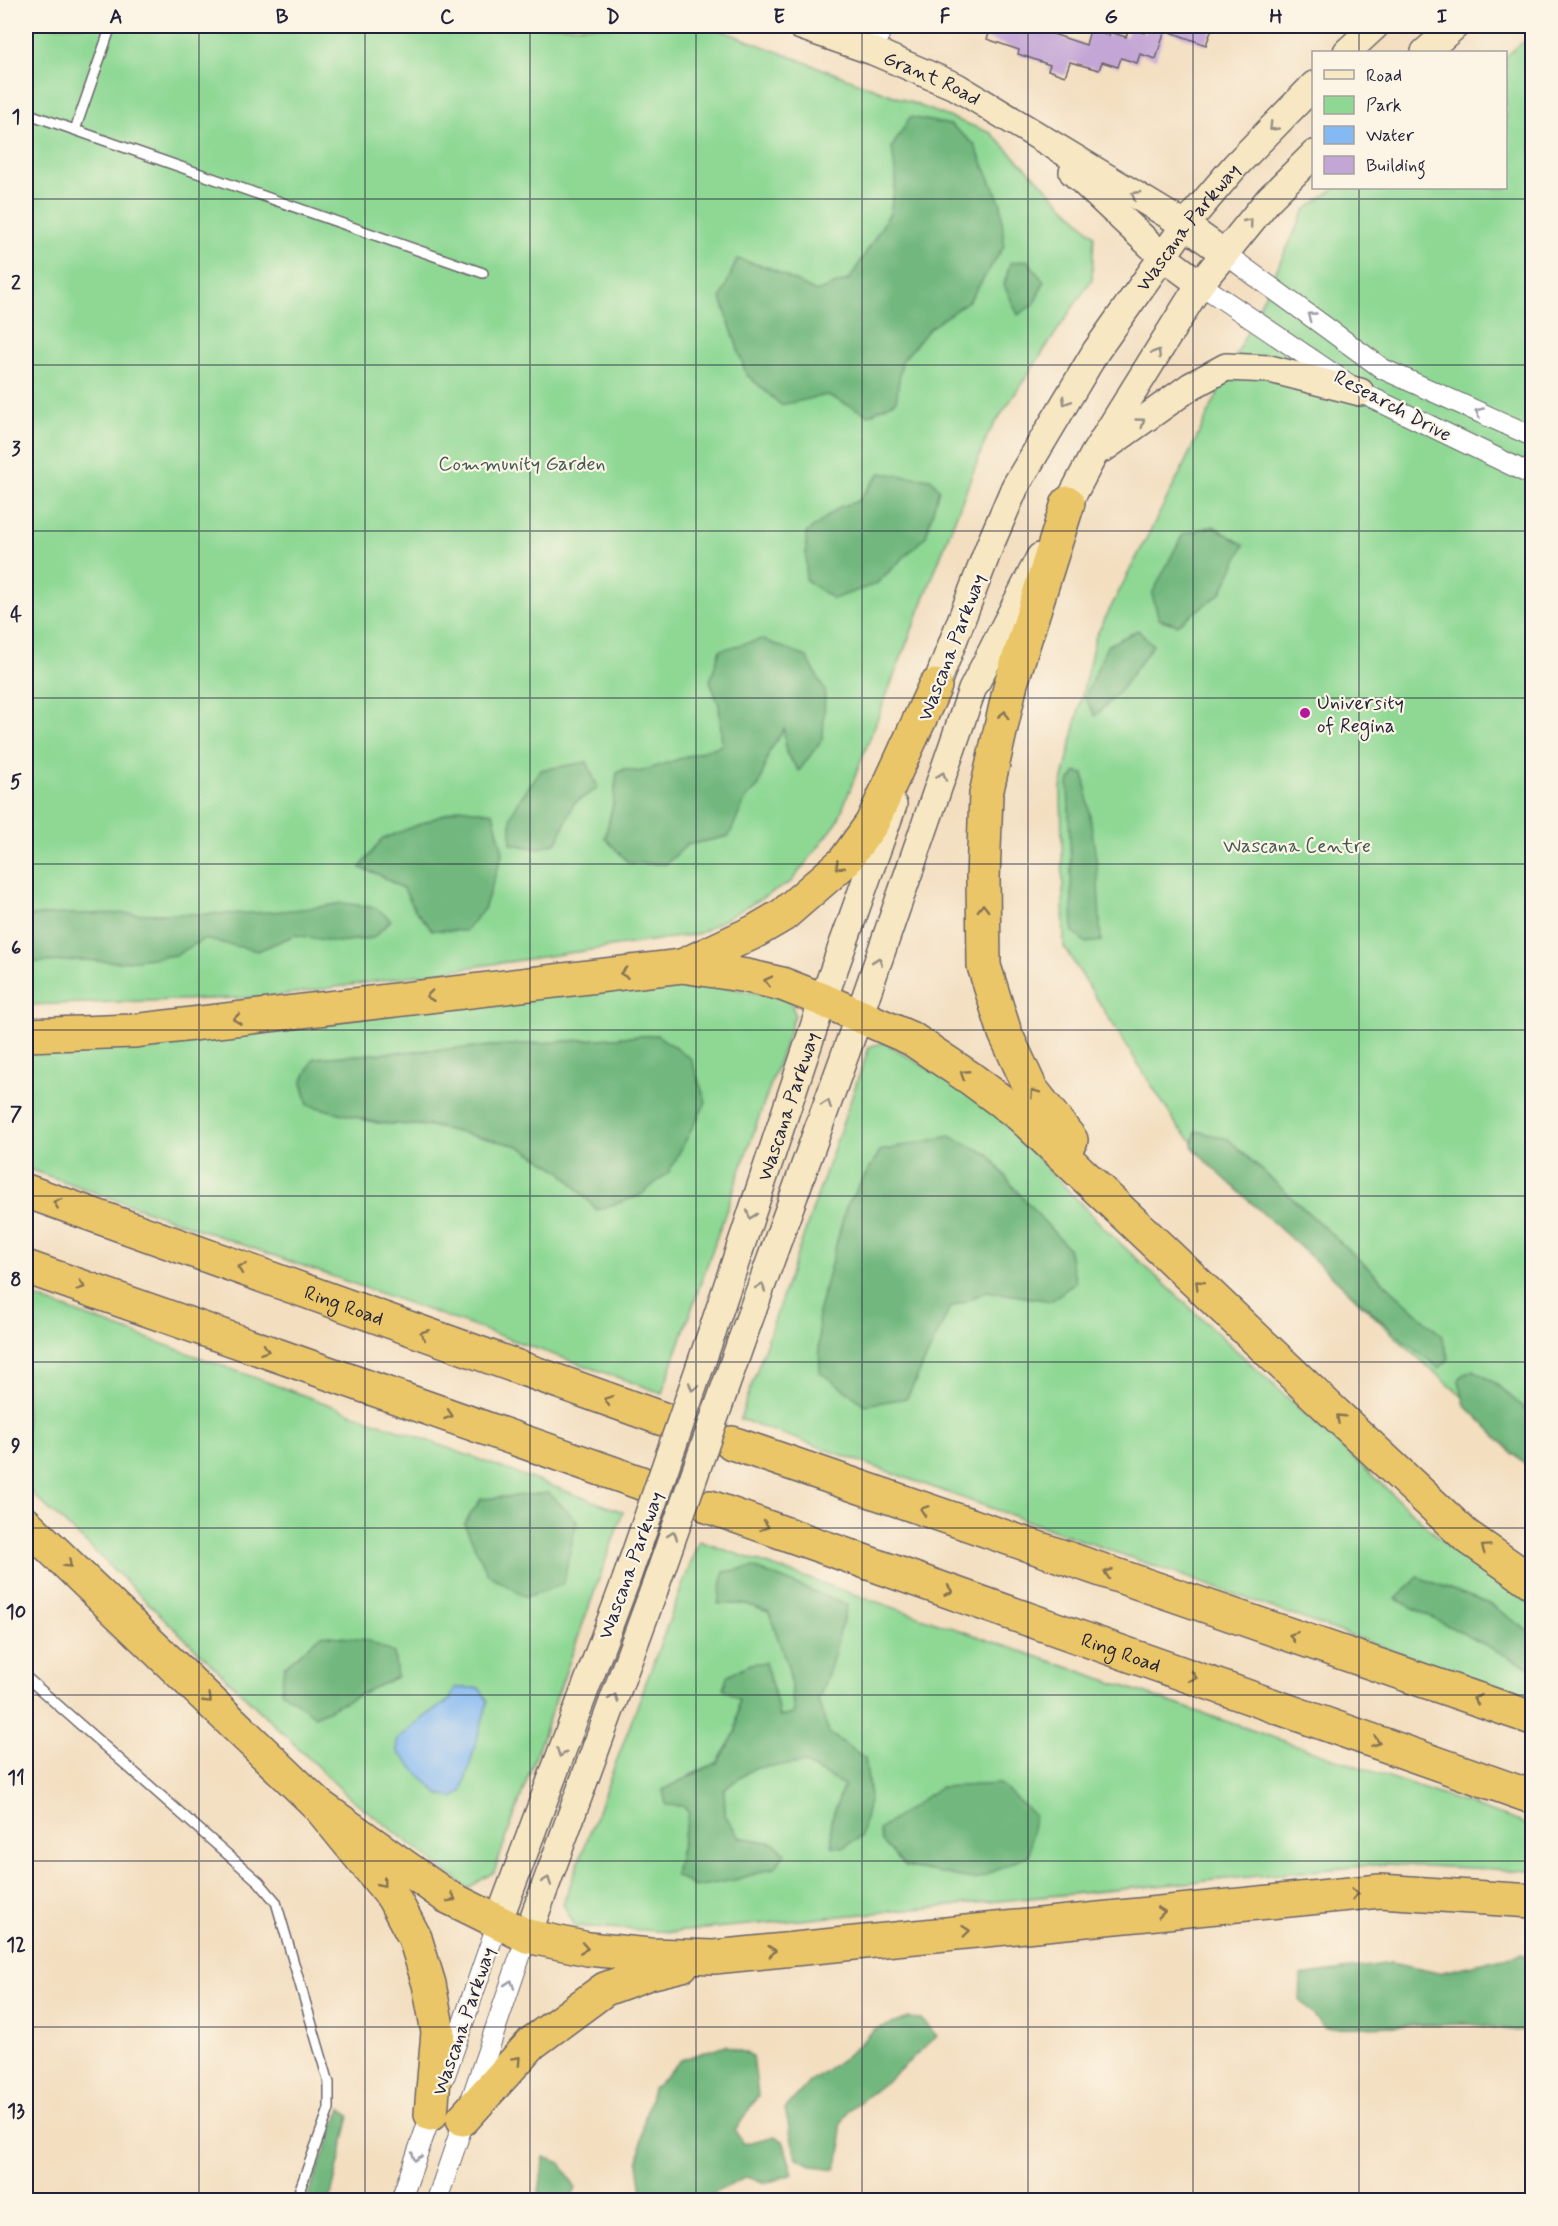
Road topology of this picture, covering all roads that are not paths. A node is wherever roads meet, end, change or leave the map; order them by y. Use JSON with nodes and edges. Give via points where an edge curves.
{"nodes":[{"id":1,"x":111,"y":26,"type":"edge"},
{"id":2,"x":801,"y":26,"type":"edge"},
{"id":3,"x":882,"y":26,"type":"edge"},
{"id":4,"x":1375,"y":26,"type":"edge"},
{"id":5,"x":1455,"y":26,"type":"edge"},
{"id":6,"x":873,"y":51,"type":"junction"},
{"id":7,"x":1348,"y":51,"type":"edge"},
{"id":8,"x":1426,"y":51,"type":"edge"},
{"id":9,"x":1312,"y":87,"type":"edge"},
{"id":10,"x":26,"y":113,"type":"edge"},
{"id":11,"x":1024,"y":128,"type":"junction"},
{"id":12,"x":75,"y":130,"type":"junction"},
{"id":13,"x":1312,"y":156,"type":"edge"},
{"id":14,"x":1185,"y":225,"type":"junction"},
{"id":15,"x":1224,"y":253,"type":"junction"},
{"id":16,"x":1162,"y":256,"type":"junction"},
{"id":17,"x":483,"y":273,"type":"dead end"},
{"id":18,"x":1200,"y":284,"type":"junction"},
{"id":19,"x":1360,"y":392,"type":"junction"},
{"id":20,"x":1533,"y":436,"type":"edge"},
{"id":21,"x":1093,"y":456,"type":"junction"},
{"id":22,"x":1533,"y":475,"type":"edge"},
{"id":23,"x":1068,"y":503,"type":"junction"},
{"id":24,"x":935,"y":686,"type":"junction"},
{"id":25,"x":682,"y":966,"type":"junction"},
{"id":26,"x":823,"y":1000,"type":"junction"},
{"id":27,"x":859,"y":1016,"type":"junction"},
{"id":28,"x":26,"y":1035,"type":"edge"},
{"id":29,"x":26,"y":1191,"type":"edge"},
{"id":30,"x":1150,"y":1237,"type":"junction"},
{"id":31,"x":26,"y":1267,"type":"edge"},
{"id":32,"x":663,"y":1419,"type":"dead end"},
{"id":33,"x":732,"y":1443,"type":"dead end"},
{"id":34,"x":641,"y":1482,"type":"dead end"},
{"id":35,"x":710,"y":1507,"type":"dead end"},
{"id":36,"x":26,"y":1524,"type":"edge"},
{"id":37,"x":1533,"y":1582,"type":"edge"},
{"id":38,"x":26,"y":1677,"type":"edge"},
{"id":39,"x":1533,"y":1718,"type":"edge"},
{"id":40,"x":1533,"y":1797,"type":"edge"},
{"id":41,"x":318,"y":1805,"type":"junction"},
{"id":42,"x":1533,"y":1901,"type":"edge"},
{"id":43,"x":512,"y":1929,"type":"junction"},
{"id":44,"x":714,"y":1957,"type":"junction"},
{"id":45,"x":447,"y":2116,"type":"junction"},
{"id":46,"x":296,"y":2200,"type":"edge"},
{"id":47,"x":401,"y":2200,"type":"edge"},
{"id":48,"x":437,"y":2200,"type":"edge"}],
"edges":[{"from":1,"to":12,"type":"lane"},
{"from":2,"to":6,"type":"main road","name":"Grant Road"},
{"from":3,"to":6,"type":"street"},
{"from":4,"to":7,"type":"main road"},
{"from":5,"to":8,"type":"main road"},
{"from":6,"to":11,"type":"main road","name":"Grant Road","via":[[957,87]]},
{"from":9,"to":14,"type":"main road","name":"Wascana Parkway","one_way":true,"via":[[1235,166]]},
{"from":10,"to":12,"type":"lane"},
{"from":14,"to":11,"type":"main road","name":"Grant Road","one_way":true},
{"from":11,"to":16,"type":"main road","name":"Grant Road"},
{"from":12,"to":17,"type":"lane"},
{"from":15,"to":13,"type":"main road","name":"Wascana Parkway","one_way":true},
{"from":14,"to":15,"type":"main road","name":"Grant Road"},
{"from":14,"to":16,"type":"main road","name":"Wascana Parkway"},
{"from":15,"to":18,"type":"main road","name":"Wascana Parkway"},
{"from":20,"to":15,"type":"street","name":"Research Drive","one_way":true,"via":[[1383,369]]},
{"from":16,"to":18,"type":"main road","name":"Grant Road"},
{"from":16,"to":24,"type":"main road","name":"Wascana Parkway","one_way":true,"via":[[1096,351],[1015,487]]},
{"from":18,"to":19,"type":"street","name":"Research Drive"},
{"from":21,"to":18,"type":"main road","name":"Wascana Parkway","one_way":true},
{"from":21,"to":19,"type":"main road","one_way":true,"via":[[1191,386],[1226,368],[1270,369]]},
{"from":19,"to":22,"type":"street","name":"Research Drive"},
{"from":21,"to":23,"type":"main road","name":"Wascana Parkway"},
{"from":27,"to":23,"type":"main road","name":"Wascana Parkway","one_way":true,"via":[[972,690]]},
{"from":30,"to":23,"type":"highway","one_way":true,"via":[[1031,1089],[1005,1033],[984,966],[986,794],[1011,683]]},
{"from":24,"to":25,"type":"highway","one_way":true,"via":[[872,823],[844,862],[783,915]]},
{"from":24,"to":26,"type":"main road","name":"Wascana Parkway"},
{"from":26,"to":25,"type":"highway","one_way":true,"via":[[782,984]]},
{"from":25,"to":28,"type":"highway","one_way":true,"via":[[134,1031]]},
{"from":26,"to":27,"type":"highway"},
{"from":26,"to":43,"type":"main road","name":"Wascana Parkway","one_way":true,"bridge":true},
{"from":30,"to":27,"type":"highway","one_way":true,"via":[[1020,1115],[912,1040]]},
{"from":43,"to":27,"type":"main road","name":"Wascana Parkway","one_way":true,"bridge":true,"via":[[654,1590]]},
{"from":32,"to":29,"type":"highway","name":"Ring Road","one_way":true},
{"from":37,"to":30,"type":"highway","one_way":true,"via":[[1465,1535]]},
{"from":31,"to":34,"type":"highway","one_way":true},
{"from":39,"to":33,"type":"highway","one_way":true},
{"from":35,"to":40,"type":"highway","name":"Ring Road","one_way":true},
{"from":36,"to":41,"type":"highway","one_way":true},
{"from":38,"to":46,"type":"lane","via":[[259,1882],[276,1902],[329,2083],[329,2109]]},
{"from":41,"to":43,"type":"highway","one_way":true,"via":[[446,1896]]},
{"from":41,"to":45,"type":"highway","one_way":true,"via":[[393,1897],[415,1938],[438,2032],[436,2075]]},
{"from":44,"to":42,"type":"highway","one_way":true,"via":[[1380,1891]]},
{"from":43,"to":44,"type":"highway","one_way":true,"via":[[588,1949]]},
{"from":43,"to":45,"type":"street","name":"Wascana Parkway"},
{"from":45,"to":43,"type":"street","name":"Wascana Parkway","one_way":true},
{"from":45,"to":44,"type":"highway","one_way":true,"via":[[532,2043],[605,1989]]},
{"from":45,"to":47,"type":"street","name":"Wascana Parkway","one_way":true},
{"from":45,"to":48,"type":"street","name":"Wascana Parkway"}]}
